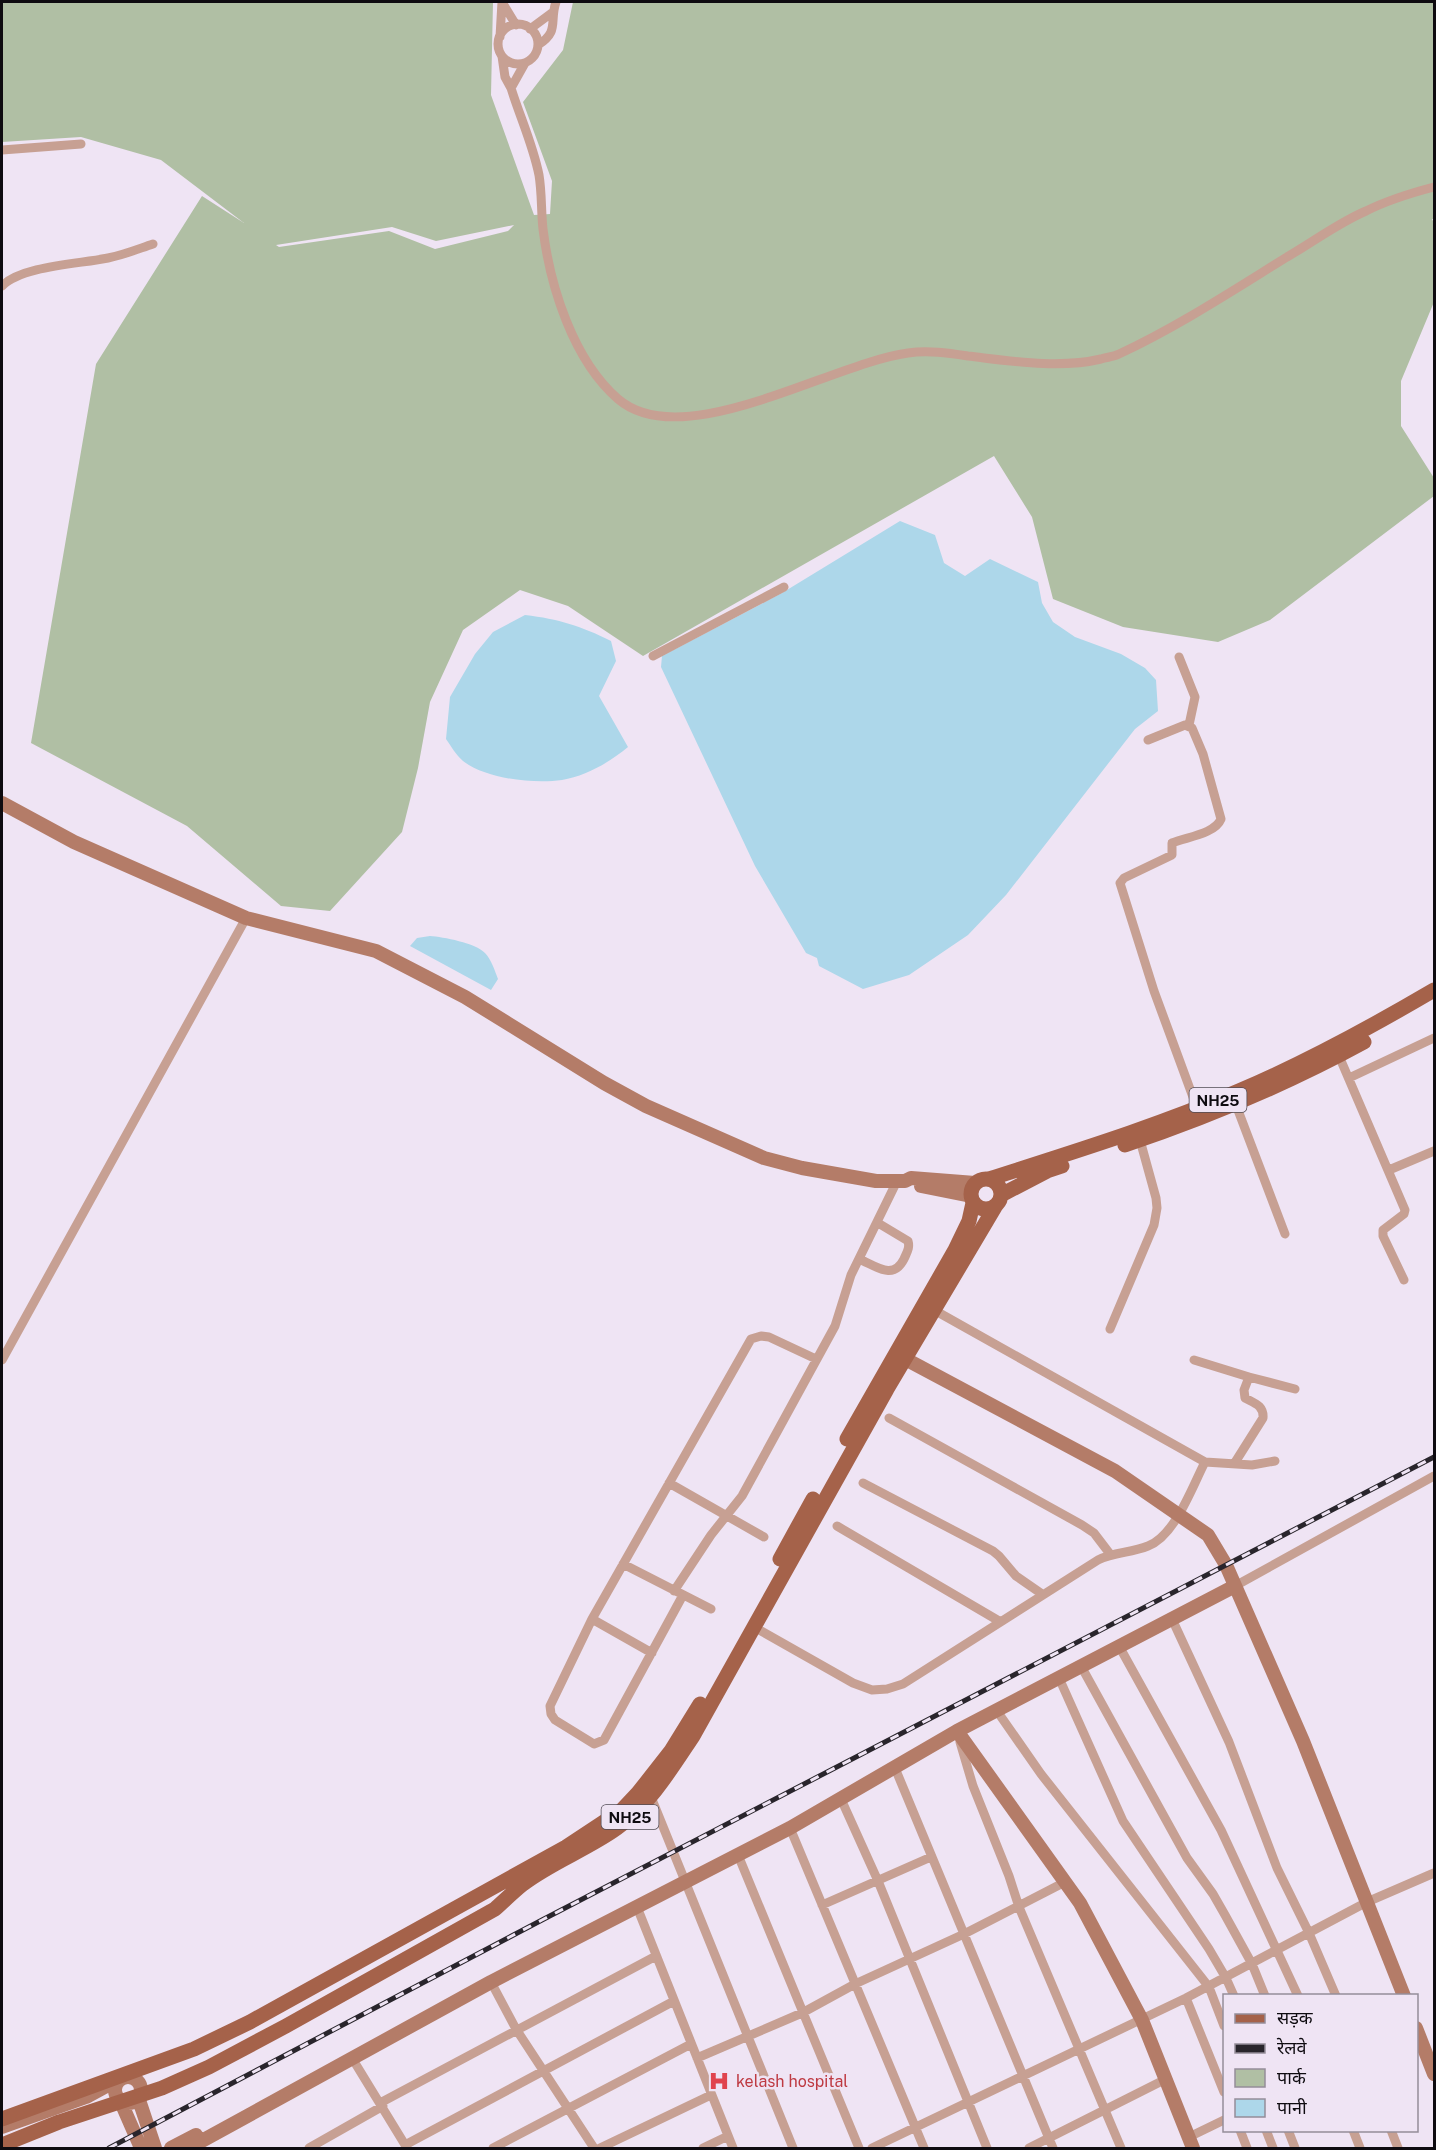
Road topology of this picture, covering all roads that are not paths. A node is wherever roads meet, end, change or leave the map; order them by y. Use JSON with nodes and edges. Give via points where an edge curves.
{"nodes":[{"id":1,"x":502,"y":2,"type":"edge"},
{"id":2,"x":556,"y":2,"type":"edge"},
{"id":3,"x":553,"y":12,"type":"junction"},
{"id":4,"x":516,"y":25,"type":"junction"},
{"id":5,"x":530,"y":29,"type":"junction"},
{"id":6,"x":500,"y":37,"type":"junction"},
{"id":7,"x":538,"y":45,"type":"junction"},
{"id":8,"x":502,"y":56,"type":"junction"},
{"id":9,"x":525,"y":63,"type":"junction"},
{"id":10,"x":511,"y":88,"type":"junction"},
{"id":11,"x":81,"y":144,"type":"dead end"},
{"id":12,"x":2,"y":150,"type":"edge"},
{"id":13,"x":1434,"y":187,"type":"edge"},
{"id":14,"x":153,"y":244,"type":"dead end"},
{"id":15,"x":2,"y":286,"type":"edge"},
{"id":16,"x":784,"y":587,"type":"dead end"},
{"id":17,"x":653,"y":656,"type":"dead end"},
{"id":18,"x":1179,"y":657,"type":"dead end"},
{"id":19,"x":1189,"y":725,"type":"junction"},
{"id":20,"x":1148,"y":740,"type":"dead end"},
{"id":21,"x":2,"y":803,"type":"edge"},
{"id":22,"x":246,"y":918,"type":"junction"},
{"id":23,"x":1434,"y":990,"type":"edge"},
{"id":24,"x":1434,"y":1002,"type":"edge"},
{"id":25,"x":1434,"y":1038,"type":"edge"},
{"id":26,"x":1339,"y":1056,"type":"junction"},
{"id":27,"x":1349,"y":1078,"type":"junction"},
{"id":28,"x":1236,"y":1105,"type":"junction"},
{"id":29,"x":1197,"y":1108,"type":"junction"},
{"id":30,"x":1140,"y":1140,"type":"junction"},
{"id":31,"x":1434,"y":1151,"type":"edge"},
{"id":32,"x":1389,"y":1170,"type":"junction"},
{"id":33,"x":901,"y":1181,"type":"junction"},
{"id":34,"x":977,"y":1191,"type":"junction"},
{"id":35,"x":998,"y":1201,"type":"junction"},
{"id":36,"x":878,"y":1223,"type":"junction"},
{"id":37,"x":1285,"y":1234,"type":"dead end"},
{"id":38,"x":858,"y":1258,"type":"junction"},
{"id":39,"x":1404,"y":1280,"type":"dead end"},
{"id":40,"x":934,"y":1310,"type":"junction"},
{"id":41,"x":1110,"y":1329,"type":"dead end"},
{"id":42,"x":900,"y":1356,"type":"junction"},
{"id":43,"x":816,"y":1359,"type":"junction"},
{"id":44,"x":2,"y":1360,"type":"edge"},
{"id":45,"x":1194,"y":1360,"type":"dead end"},
{"id":46,"x":1249,"y":1377,"type":"junction"},
{"id":47,"x":1295,"y":1389,"type":"dead end"},
{"id":48,"x":890,"y":1418,"type":"dead end"},
{"id":49,"x":1275,"y":1461,"type":"dead end"},
{"id":50,"x":1205,"y":1462,"type":"junction"},
{"id":51,"x":1234,"y":1464,"type":"junction"},
{"id":52,"x":1434,"y":1476,"type":"edge"},
{"id":53,"x":669,"y":1483,"type":"junction"},
{"id":54,"x":863,"y":1483,"type":"dead end"},
{"id":55,"x":727,"y":1515,"type":"junction"},
{"id":56,"x":1178,"y":1515,"type":"junction"},
{"id":57,"x":837,"y":1526,"type":"dead end"},
{"id":58,"x":764,"y":1537,"type":"dead end"},
{"id":59,"x":1110,"y":1554,"type":"junction"},
{"id":60,"x":623,"y":1564,"type":"junction"},
{"id":61,"x":1235,"y":1586,"type":"junction"},
{"id":62,"x":678,"y":1593,"type":"junction"},
{"id":63,"x":1042,"y":1594,"type":"junction"},
{"id":64,"x":711,"y":1609,"type":"dead end"},
{"id":65,"x":592,"y":1619,"type":"junction"},
{"id":66,"x":1172,"y":1619,"type":"junction"},
{"id":67,"x":999,"y":1621,"type":"junction"},
{"id":68,"x":754,"y":1627,"type":"junction"},
{"id":69,"x":1119,"y":1646,"type":"junction"},
{"id":70,"x":652,"y":1653,"type":"junction"},
{"id":71,"x":1082,"y":1666,"type":"junction"},
{"id":72,"x":1059,"y":1678,"type":"junction"},
{"id":73,"x":997,"y":1711,"type":"junction"},
{"id":74,"x":957,"y":1731,"type":"junction"},
{"id":75,"x":894,"y":1768,"type":"junction"},
{"id":76,"x":648,"y":1790,"type":"junction"},
{"id":77,"x":840,"y":1799,"type":"junction"},
{"id":78,"x":790,"y":1828,"type":"junction"},
{"id":79,"x":738,"y":1855,"type":"junction"},
{"id":80,"x":931,"y":1857,"type":"junction"},
{"id":81,"x":1434,"y":1873,"type":"edge"},
{"id":82,"x":878,"y":1881,"type":"junction"},
{"id":83,"x":685,"y":1882,"type":"junction"},
{"id":84,"x":1065,"y":1882,"type":"junction"},
{"id":85,"x":495,"y":1886,"type":"junction"},
{"id":86,"x":506,"y":1899,"type":"junction"},
{"id":87,"x":1367,"y":1902,"type":"junction"},
{"id":88,"x":822,"y":1905,"type":"junction"},
{"id":89,"x":637,"y":1907,"type":"junction"},
{"id":90,"x":1019,"y":1907,"type":"junction"},
{"id":91,"x":1309,"y":1933,"type":"junction"},
{"id":92,"x":964,"y":1934,"type":"junction"},
{"id":93,"x":1278,"y":1950,"type":"junction"},
{"id":94,"x":656,"y":1956,"type":"junction"},
{"id":95,"x":910,"y":1959,"type":"junction"},
{"id":96,"x":1252,"y":1964,"type":"junction"},
{"id":97,"x":1226,"y":1978,"type":"junction"},
{"id":98,"x":491,"y":1979,"type":"junction"},
{"id":99,"x":855,"y":1984,"type":"junction"},
{"id":100,"x":1209,"y":1987,"type":"junction"},
{"id":101,"x":1234,"y":1994,"type":"edge"},
{"id":102,"x":1265,"y":1994,"type":"edge"},
{"id":103,"x":1298,"y":1994,"type":"edge"},
{"id":104,"x":1336,"y":1994,"type":"edge"},
{"id":105,"x":1404,"y":1994,"type":"edge"},
{"id":106,"x":1186,"y":1998,"type":"junction"},
{"id":107,"x":674,"y":2001,"type":"junction"},
{"id":108,"x":802,"y":2013,"type":"junction"},
{"id":109,"x":1142,"y":2020,"type":"junction"},
{"id":110,"x":1223,"y":2023,"type":"edge"},
{"id":111,"x":516,"y":2029,"type":"junction"},
{"id":112,"x":1418,"y":2033,"type":"edge"},
{"id":113,"x":747,"y":2035,"type":"junction"},
{"id":114,"x":691,"y":2044,"type":"junction"},
{"id":115,"x":1080,"y":2049,"type":"junction"},
{"id":116,"x":352,"y":2058,"type":"junction"},
{"id":117,"x":697,"y":2058,"type":"junction"},
{"id":118,"x":545,"y":2072,"type":"junction"},
{"id":119,"x":1434,"y":2074,"type":"edge"},
{"id":120,"x":1023,"y":2076,"type":"junction"},
{"id":121,"x":1166,"y":2079,"type":"junction"},
{"id":122,"x":118,"y":2082,"type":"junction"},
{"id":123,"x":137,"y":2088,"type":"junction"},
{"id":124,"x":1223,"y":2090,"type":"edge"},
{"id":125,"x":711,"y":2095,"type":"junction"},
{"id":126,"x":118,"y":2098,"type":"junction"},
{"id":127,"x":968,"y":2103,"type":"junction"},
{"id":128,"x":381,"y":2104,"type":"junction"},
{"id":129,"x":568,"y":2110,"type":"junction"},
{"id":130,"x":1105,"y":2110,"type":"junction"},
{"id":131,"x":2,"y":2119,"type":"edge"},
{"id":132,"x":1223,"y":2121,"type":"edge"},
{"id":133,"x":2,"y":2127,"type":"edge"},
{"id":134,"x":916,"y":2128,"type":"junction"},
{"id":135,"x":1241,"y":2132,"type":"edge"},
{"id":136,"x":1267,"y":2132,"type":"edge"},
{"id":137,"x":1289,"y":2132,"type":"edge"},
{"id":138,"x":1354,"y":2132,"type":"edge"},
{"id":139,"x":1392,"y":2132,"type":"edge"},
{"id":140,"x":728,"y":2136,"type":"junction"},
{"id":141,"x":2,"y":2137,"type":"edge"},
{"id":142,"x":1191,"y":2143,"type":"edge"},
{"id":143,"x":1051,"y":2144,"type":"edge"},
{"id":144,"x":2,"y":2145,"type":"edge"},
{"id":145,"x":406,"y":2147,"type":"edge"},
{"id":146,"x":141,"y":2148,"type":"edge"},
{"id":147,"x":155,"y":2148,"type":"edge"},
{"id":148,"x":171,"y":2148,"type":"edge"},
{"id":149,"x":189,"y":2148,"type":"edge"},
{"id":150,"x":309,"y":2148,"type":"edge"},
{"id":151,"x":493,"y":2148,"type":"edge"},
{"id":152,"x":594,"y":2148,"type":"edge"},
{"id":153,"x":600,"y":2148,"type":"edge"},
{"id":154,"x":703,"y":2148,"type":"edge"},
{"id":155,"x":733,"y":2148,"type":"edge"},
{"id":156,"x":793,"y":2148,"type":"edge"},
{"id":157,"x":859,"y":2148,"type":"edge"},
{"id":158,"x":872,"y":2148,"type":"edge"},
{"id":159,"x":924,"y":2148,"type":"edge"},
{"id":160,"x":987,"y":2148,"type":"edge"},
{"id":161,"x":1029,"y":2148,"type":"edge"},
{"id":162,"x":1121,"y":2148,"type":"edge"},
{"id":163,"x":1248,"y":2148,"type":"edge"},
{"id":164,"x":1273,"y":2148,"type":"edge"},
{"id":165,"x":1295,"y":2148,"type":"edge"},
{"id":166,"x":1360,"y":2148,"type":"edge"},
{"id":167,"x":1398,"y":2148,"type":"edge"}],
"edges":[{"from":1,"to":4,"type":"street"},
{"from":1,"to":6,"type":"street"},
{"from":2,"to":3,"type":"street"},
{"from":3,"to":5,"type":"street"},
{"from":3,"to":7,"type":"street","via":[[554,28]]},
{"from":4,"to":5,"type":"street"},
{"from":4,"to":6,"type":"street"},
{"from":5,"to":7,"type":"street"},
{"from":6,"to":8,"type":"street","via":[[498,47]]},
{"from":7,"to":9,"type":"street","via":[[535,55]]},
{"from":8,"to":9,"type":"street","via":[[510,63]]},
{"from":8,"to":10,"type":"street"},
{"from":9,"to":10,"type":"street"},
{"from":10,"to":13,"type":"street","via":[[539,176],[548,261],[574,338],[590,366],[618,399],[634,410],[665,418],[754,402],[907,352],[1073,364],[1118,355],[1362,212]]},
{"from":11,"to":12,"type":"street"},
{"from":14,"to":15,"type":"street","via":[[110,257],[27,272],[9,278]]},
{"from":16,"to":17,"type":"street"},
{"from":18,"to":19,"type":"street","via":[[1195,697]]},
{"from":19,"to":20,"type":"street"},
{"from":19,"to":29,"type":"street","via":[[1203,754],[1221,819],[1219,824],[1172,843],[1172,855],[1120,883]]},
{"from":21,"to":22,"type":"street","via":[[74,842]]},
{"from":22,"to":33,"type":"street","via":[[376,951],[465,997],[646,1106],[764,1158],[876,1181]]},
{"from":22,"to":44,"type":"street"},
{"from":23,"to":29,"type":"main road","number":"NH25","via":[[1310,1058]]},
{"from":24,"to":26,"type":"main road","number":"NH25"},
{"from":25,"to":27,"type":"street"},
{"from":26,"to":27,"type":"street"},
{"from":26,"to":28,"type":"main road","number":"NH25"},
{"from":27,"to":32,"type":"street"},
{"from":28,"to":30,"type":"main road","number":"NH25"},
{"from":28,"to":37,"type":"street"},
{"from":29,"to":34,"type":"main road","number":"NH25"},
{"from":30,"to":35,"type":"main road","number":"NH25","via":[[1047,1171]]},
{"from":30,"to":41,"type":"street","via":[[1157,1208],[1154,1225]]},
{"from":31,"to":32,"type":"street"},
{"from":32,"to":39,"type":"street","via":[[1405,1210],[1384,1228],[1383,1236]]},
{"from":33,"to":34,"type":"street"},
{"from":33,"to":36,"type":"street"},
{"from":34,"to":35,"type":"main road","via":[[980,1208],[987,1209]]},
{"from":34,"to":35,"type":"main road","via":[[995,1182],[1000,1188]]},
{"from":34,"to":42,"type":"main road","number":"NH25","via":[[963,1236]]},
{"from":35,"to":40,"type":"main road","number":"NH25"},
{"from":36,"to":38,"type":"street"},
{"from":36,"to":38,"type":"street","via":[[908,1241],[909,1249],[900,1266],[888,1271]]},
{"from":38,"to":43,"type":"street","via":[[835,1326]]},
{"from":40,"to":42,"type":"main road","number":"NH25"},
{"from":40,"to":50,"type":"street"},
{"from":42,"to":56,"type":"street","via":[[1115,1471]]},
{"from":42,"to":68,"type":"main road","number":"NH25"},
{"from":42,"to":76,"type":"main road","number":"NH25"},
{"from":43,"to":53,"type":"street","via":[[769,1337],[751,1339]]},
{"from":43,"to":55,"type":"street","via":[[742,1496]]},
{"from":45,"to":46,"type":"street"},
{"from":46,"to":47,"type":"street"},
{"from":46,"to":51,"type":"street","via":[[1245,1398],[1261,1407],[1263,1418]]},
{"from":48,"to":59,"type":"street","via":[[1082,1525],[1094,1533]]},
{"from":49,"to":51,"type":"street"},
{"from":50,"to":51,"type":"street"},
{"from":50,"to":56,"type":"street"},
{"from":52,"to":61,"type":"street"},
{"from":53,"to":55,"type":"street"},
{"from":53,"to":60,"type":"street"},
{"from":54,"to":63,"type":"street","via":[[993,1551],[1016,1576]]},
{"from":55,"to":58,"type":"street"},
{"from":55,"to":62,"type":"street"},
{"from":56,"to":59,"type":"street","via":[[1163,1538],[1148,1546]]},
{"from":56,"to":61,"type":"street","via":[[1208,1535]]},
{"from":57,"to":67,"type":"street"},
{"from":59,"to":63,"type":"street"},
{"from":60,"to":62,"type":"street"},
{"from":60,"to":65,"type":"street"},
{"from":61,"to":66,"type":"street"},
{"from":61,"to":87,"type":"street","via":[[1303,1741]]},
{"from":62,"to":64,"type":"street"},
{"from":62,"to":70,"type":"street"},
{"from":63,"to":67,"type":"street"},
{"from":65,"to":70,"type":"street"},
{"from":65,"to":70,"type":"street","via":[[550,1706],[555,1720],[594,1744],[604,1740]]},
{"from":66,"to":69,"type":"street"},
{"from":66,"to":91,"type":"street","via":[[1229,1742],[1277,1868]]},
{"from":67,"to":68,"type":"street","via":[[903,1684],[872,1690]]},
{"from":68,"to":76,"type":"main road","number":"NH25","via":[[693,1736]]},
{"from":69,"to":71,"type":"street"},
{"from":69,"to":93,"type":"street","via":[[1221,1830]]},
{"from":71,"to":72,"type":"street"},
{"from":71,"to":96,"type":"street","via":[[1187,1858],[1213,1894]]},
{"from":72,"to":73,"type":"street"},
{"from":72,"to":97,"type":"street","via":[[1123,1821]]},
{"from":73,"to":74,"type":"street"},
{"from":73,"to":100,"type":"street"},
{"from":74,"to":75,"type":"street"},
{"from":74,"to":84,"type":"street"},
{"from":74,"to":90,"type":"street","via":[[973,1786]]},
{"from":75,"to":77,"type":"street"},
{"from":75,"to":80,"type":"street"},
{"from":76,"to":83,"type":"street"},
{"from":76,"to":85,"type":"main road","number":"NH25","via":[[566,1847]]},
{"from":76,"to":86,"type":"main road","number":"NH25","via":[[636,1812],[618,1827],[523,1884]]},
{"from":77,"to":78,"type":"street"},
{"from":77,"to":82,"type":"street"},
{"from":78,"to":79,"type":"street"},
{"from":78,"to":88,"type":"street"},
{"from":79,"to":83,"type":"street"},
{"from":79,"to":108,"type":"street"},
{"from":80,"to":82,"type":"street"},
{"from":80,"to":92,"type":"street"},
{"from":81,"to":87,"type":"street"},
{"from":82,"to":88,"type":"street"},
{"from":82,"to":95,"type":"street"},
{"from":83,"to":89,"type":"street"},
{"from":83,"to":113,"type":"street"},
{"from":84,"to":90,"type":"street"},
{"from":84,"to":109,"type":"street"},
{"from":85,"to":123,"type":"street","via":[[485,1896]]},
{"from":85,"to":131,"type":"main road","number":"NH25","via":[[194,2049]]},
{"from":86,"to":123,"type":"street","via":[[219,2055]]},
{"from":86,"to":144,"type":"main road","number":"NH25","via":[[399,1964],[209,2067],[162,2088]]},
{"from":87,"to":91,"type":"street"},
{"from":87,"to":105,"type":"street"},
{"from":88,"to":99,"type":"street"},
{"from":89,"to":94,"type":"street"},
{"from":89,"to":98,"type":"street"},
{"from":90,"to":92,"type":"street"},
{"from":90,"to":115,"type":"street"},
{"from":91,"to":93,"type":"street"},
{"from":91,"to":104,"type":"street"},
{"from":92,"to":95,"type":"street"},
{"from":92,"to":120,"type":"street"},
{"from":93,"to":96,"type":"street"},
{"from":93,"to":103,"type":"street"},
{"from":94,"to":107,"type":"street"},
{"from":94,"to":111,"type":"street"},
{"from":95,"to":99,"type":"street"},
{"from":95,"to":127,"type":"street"},
{"from":96,"to":97,"type":"street"},
{"from":96,"to":102,"type":"street"},
{"from":97,"to":100,"type":"street"},
{"from":97,"to":101,"type":"street"},
{"from":98,"to":111,"type":"street"},
{"from":98,"to":116,"type":"street"},
{"from":98,"to":148,"type":"street"},
{"from":99,"to":108,"type":"street"},
{"from":99,"to":134,"type":"street"},
{"from":100,"to":106,"type":"street"},
{"from":100,"to":110,"type":"street"},
{"from":106,"to":109,"type":"street"},
{"from":106,"to":124,"type":"street"},
{"from":107,"to":114,"type":"street"},
{"from":107,"to":118,"type":"street"},
{"from":108,"to":113,"type":"street"},
{"from":108,"to":157,"type":"street"},
{"from":109,"to":115,"type":"street"},
{"from":109,"to":121,"type":"street"},
{"from":111,"to":118,"type":"street"},
{"from":111,"to":128,"type":"street"},
{"from":112,"to":119,"type":"street"},
{"from":113,"to":117,"type":"street"},
{"from":113,"to":156,"type":"street"},
{"from":114,"to":117,"type":"street"},
{"from":114,"to":129,"type":"street"},
{"from":115,"to":120,"type":"street"},
{"from":115,"to":130,"type":"street"},
{"from":116,"to":128,"type":"street"},
{"from":116,"to":149,"type":"street"},
{"from":117,"to":125,"type":"street"},
{"from":118,"to":129,"type":"street"},
{"from":118,"to":145,"type":"street"},
{"from":120,"to":127,"type":"street"},
{"from":120,"to":143,"type":"street"},
{"from":121,"to":130,"type":"street"},
{"from":121,"to":142,"type":"street"},
{"from":122,"to":123,"type":"street","via":[[125,2077]]},
{"from":122,"to":126,"type":"street"},
{"from":122,"to":133,"type":"street"},
{"from":123,"to":126,"type":"street","via":[[127,2103]]},
{"from":123,"to":147,"type":"street"},
{"from":125,"to":140,"type":"street"},
{"from":125,"to":153,"type":"street"},
{"from":126,"to":141,"type":"street"},
{"from":126,"to":146,"type":"street"},
{"from":127,"to":134,"type":"street"},
{"from":127,"to":160,"type":"street"},
{"from":128,"to":145,"type":"street"},
{"from":128,"to":150,"type":"street"},
{"from":129,"to":151,"type":"street"},
{"from":129,"to":152,"type":"street"},
{"from":130,"to":143,"type":"street"},
{"from":130,"to":162,"type":"street"},
{"from":132,"to":142,"type":"street"},
{"from":134,"to":158,"type":"street"},
{"from":134,"to":159,"type":"street"},
{"from":135,"to":163,"type":"street"},
{"from":136,"to":164,"type":"street"},
{"from":137,"to":165,"type":"street"},
{"from":138,"to":166,"type":"street"},
{"from":139,"to":167,"type":"street"},
{"from":140,"to":154,"type":"street"},
{"from":140,"to":155,"type":"street"},
{"from":143,"to":161,"type":"street"}]}
